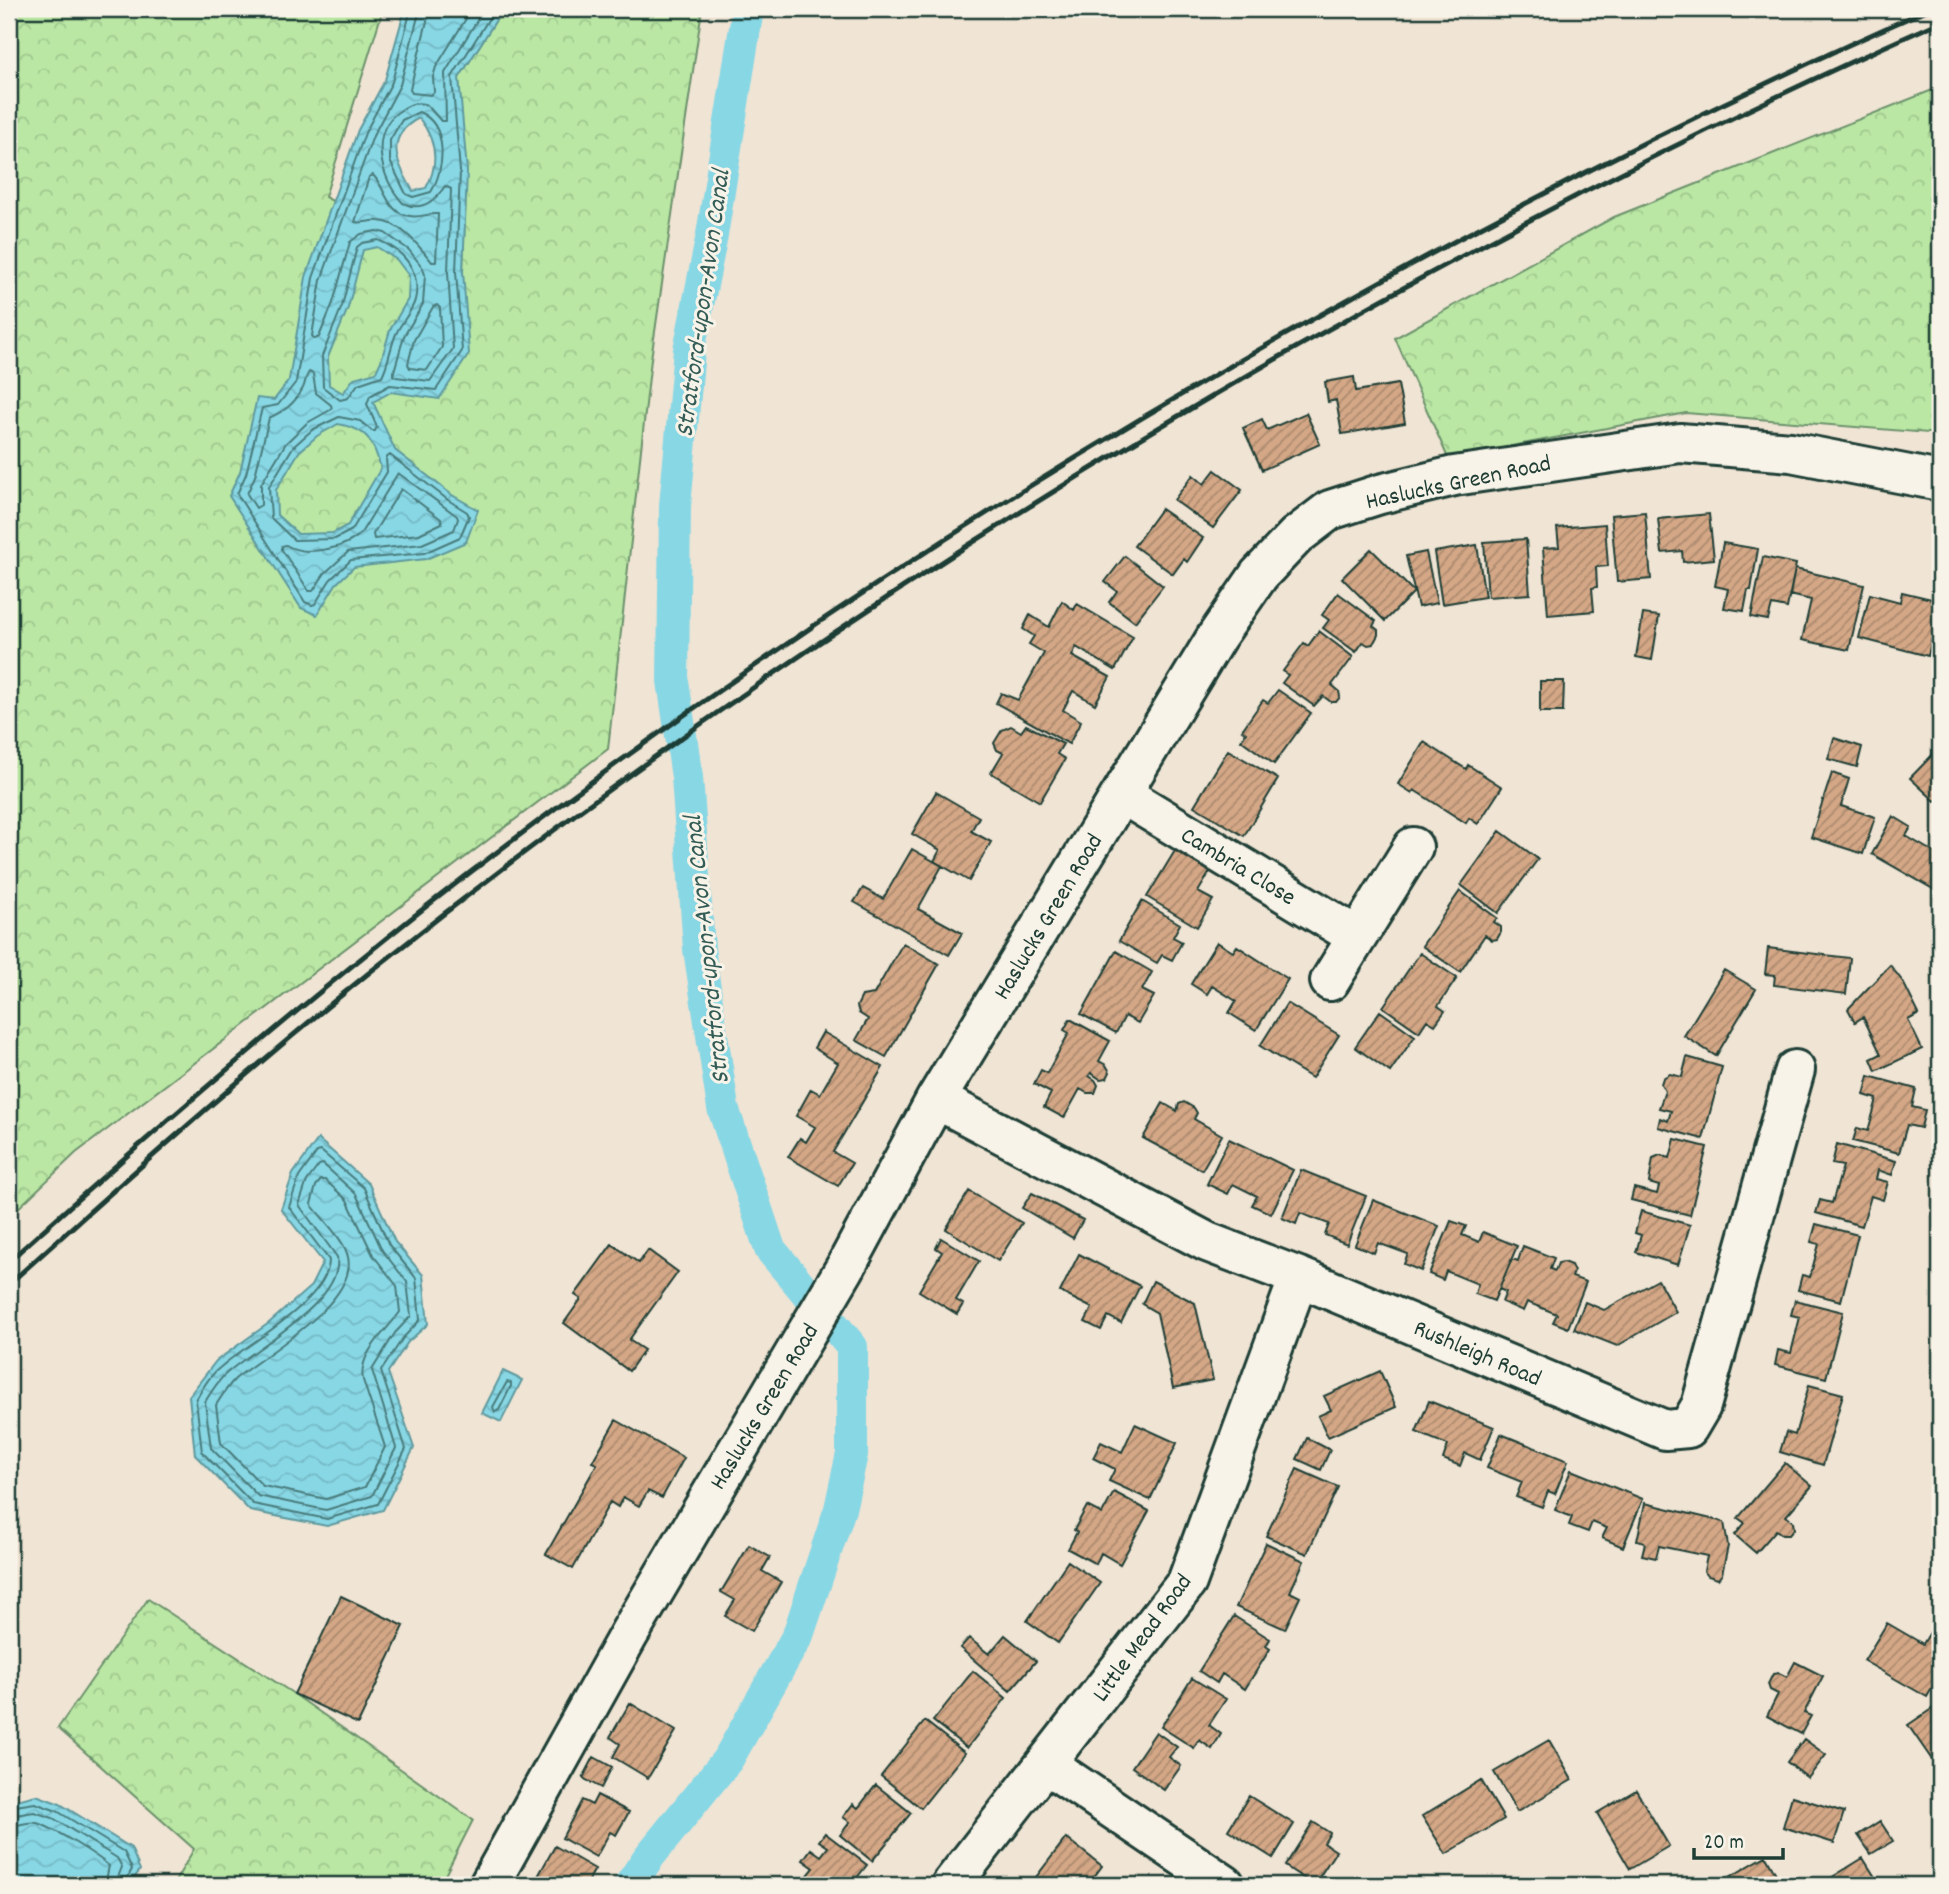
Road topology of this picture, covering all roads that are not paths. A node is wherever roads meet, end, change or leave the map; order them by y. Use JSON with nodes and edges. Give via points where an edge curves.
{"nodes":[{"id":1,"x":1940,"y":481,"type":"edge"},
{"id":2,"x":1122,"y":794,"type":"junction"},
{"id":3,"x":1413,"y":846,"type":"dead end"},
{"id":4,"x":1356,"y":936,"type":"junction"},
{"id":5,"x":1330,"y":981,"type":"dead end"},
{"id":6,"x":1795,"y":1070,"type":"dead end"},
{"id":7,"x":936,"y":1099,"type":"junction"},
{"id":8,"x":1299,"y":1277,"type":"junction"},
{"id":9,"x":1046,"y":1764,"type":"junction"},
{"id":10,"x":489,"y":1885,"type":"edge"},
{"id":11,"x":951,"y":1885,"type":"edge"},
{"id":12,"x":1225,"y":1885,"type":"edge"}],
"edges":[{"from":1,"to":2,"type":"street","name":"Haslucks Green Road","via":[[1791,452],[1680,443],[1454,477],[1330,510],[1296,536],[1259,575]]},
{"from":2,"to":4,"type":"street","name":"Cambria Close"},
{"from":2,"to":7,"type":"street","name":"Haslucks Green Road"},
{"from":3,"to":4,"type":"street"},
{"from":4,"to":5,"type":"street"},
{"from":6,"to":8,"type":"street","name":"Rushleigh Road","via":[[1702,1406],[1688,1428],[1665,1430]]},
{"from":7,"to":8,"type":"street","name":"Rushleigh Road","via":[[1207,1242]]},
{"from":7,"to":10,"type":"street","name":"Haslucks Green Road","via":[[845,1268],[629,1634]]},
{"from":8,"to":9,"type":"street","name":"Little Mead Road","via":[[1187,1582]]},
{"from":9,"to":11,"type":"street","name":"Little Mead Road"},
{"from":9,"to":12,"type":"street"}]}
